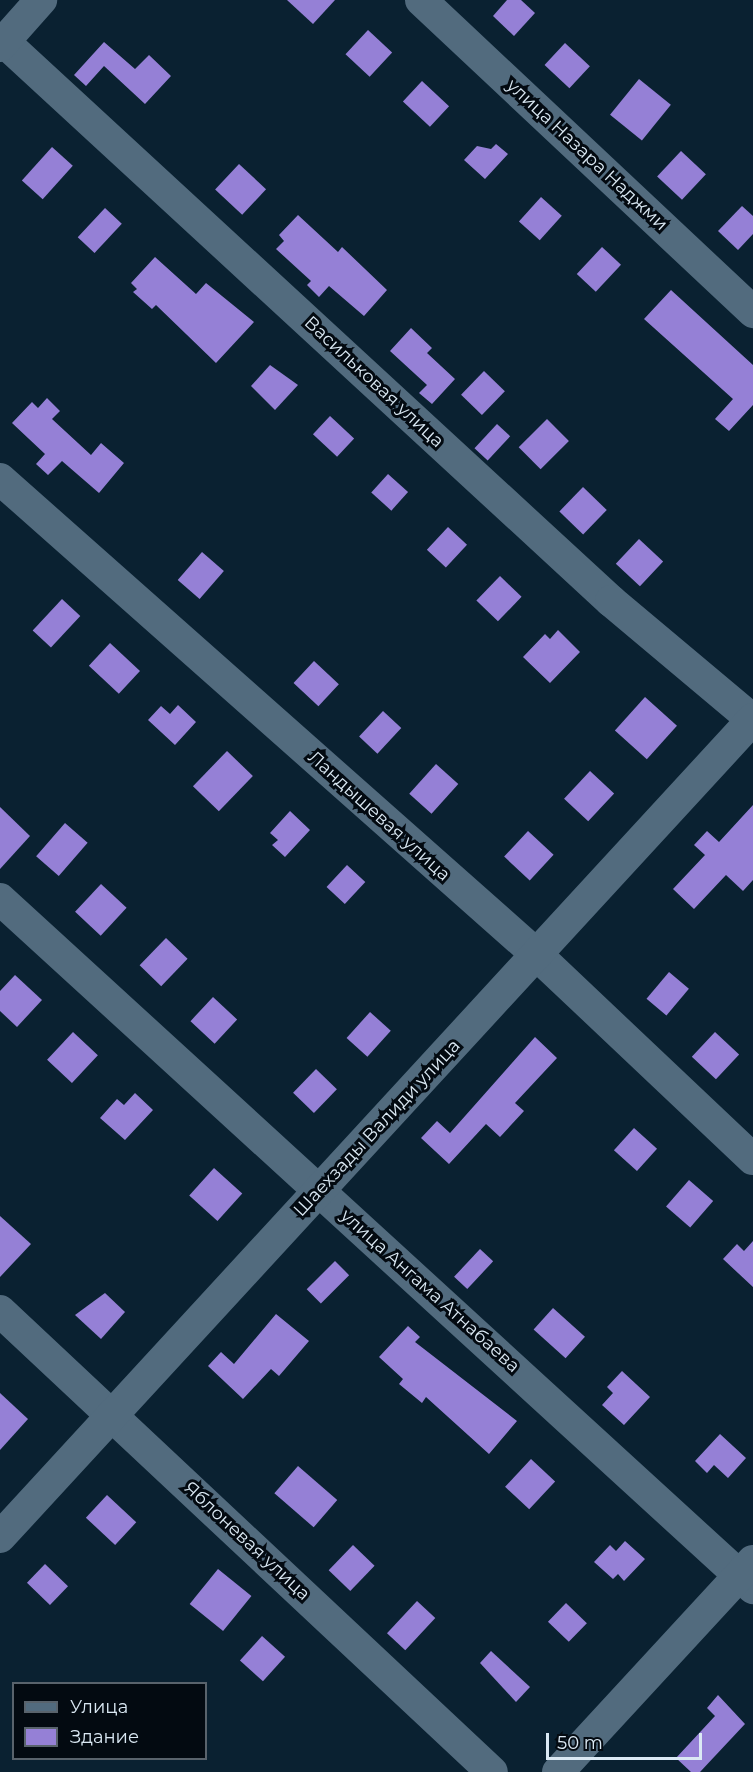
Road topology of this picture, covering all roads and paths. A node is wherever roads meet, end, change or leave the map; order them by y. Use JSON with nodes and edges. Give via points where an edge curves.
{"nodes":[{"id":1,"x":41,"y":0,"type":"edge"},
{"id":2,"x":421,"y":0,"type":"edge"},
{"id":3,"x":1,"y":42,"type":"edge"},
{"id":4,"x":753,"y":312,"type":"edge"},
{"id":5,"x":0,"y":479,"type":"edge"},
{"id":6,"x":753,"y":719,"type":"edge"},
{"id":7,"x":0,"y":899,"type":"edge"},
{"id":8,"x":537,"y":955,"type":"junction"},
{"id":9,"x":753,"y":1159,"type":"edge"},
{"id":10,"x":318,"y":1191,"type":"junction"},
{"id":11,"x":0,"y":1311,"type":"edge"},
{"id":12,"x":114,"y":1416,"type":"junction"},
{"id":13,"x":0,"y":1537,"type":"edge"},
{"id":14,"x":749,"y":1575,"type":"edge"},
{"id":15,"x":492,"y":1772,"type":"edge"},
{"id":16,"x":558,"y":1772,"type":"edge"}],
"edges":[{"from":1,"to":3,"type":"street"},
{"from":2,"to":4,"type":"street","name":"улица Назара Наджми"},
{"from":3,"to":6,"type":"street","name":"Васильковая улица","via":[[611,601]]},
{"from":5,"to":8,"type":"street","name":"Ландышевая улица"},
{"from":6,"to":8,"type":"street","name":"Шаехзады Валиди улица"},
{"from":7,"to":10,"type":"street","name":"улица Ангама Атнабаева"},
{"from":8,"to":9,"type":"street","name":"Ландышевая улица"},
{"from":8,"to":10,"type":"street","name":"Шаехзады Валиди улица"},
{"from":10,"to":12,"type":"street","name":"Шаехзады Валиди улица"},
{"from":10,"to":14,"type":"street","name":"улица Ангама Атнабаева"},
{"from":11,"to":12,"type":"street","name":"Яблоневая улица"},
{"from":12,"to":13,"type":"street","name":"Шаехзады Валиди улица"},
{"from":12,"to":15,"type":"street","name":"Яблоневая улица"},
{"from":14,"to":16,"type":"street"}]}
